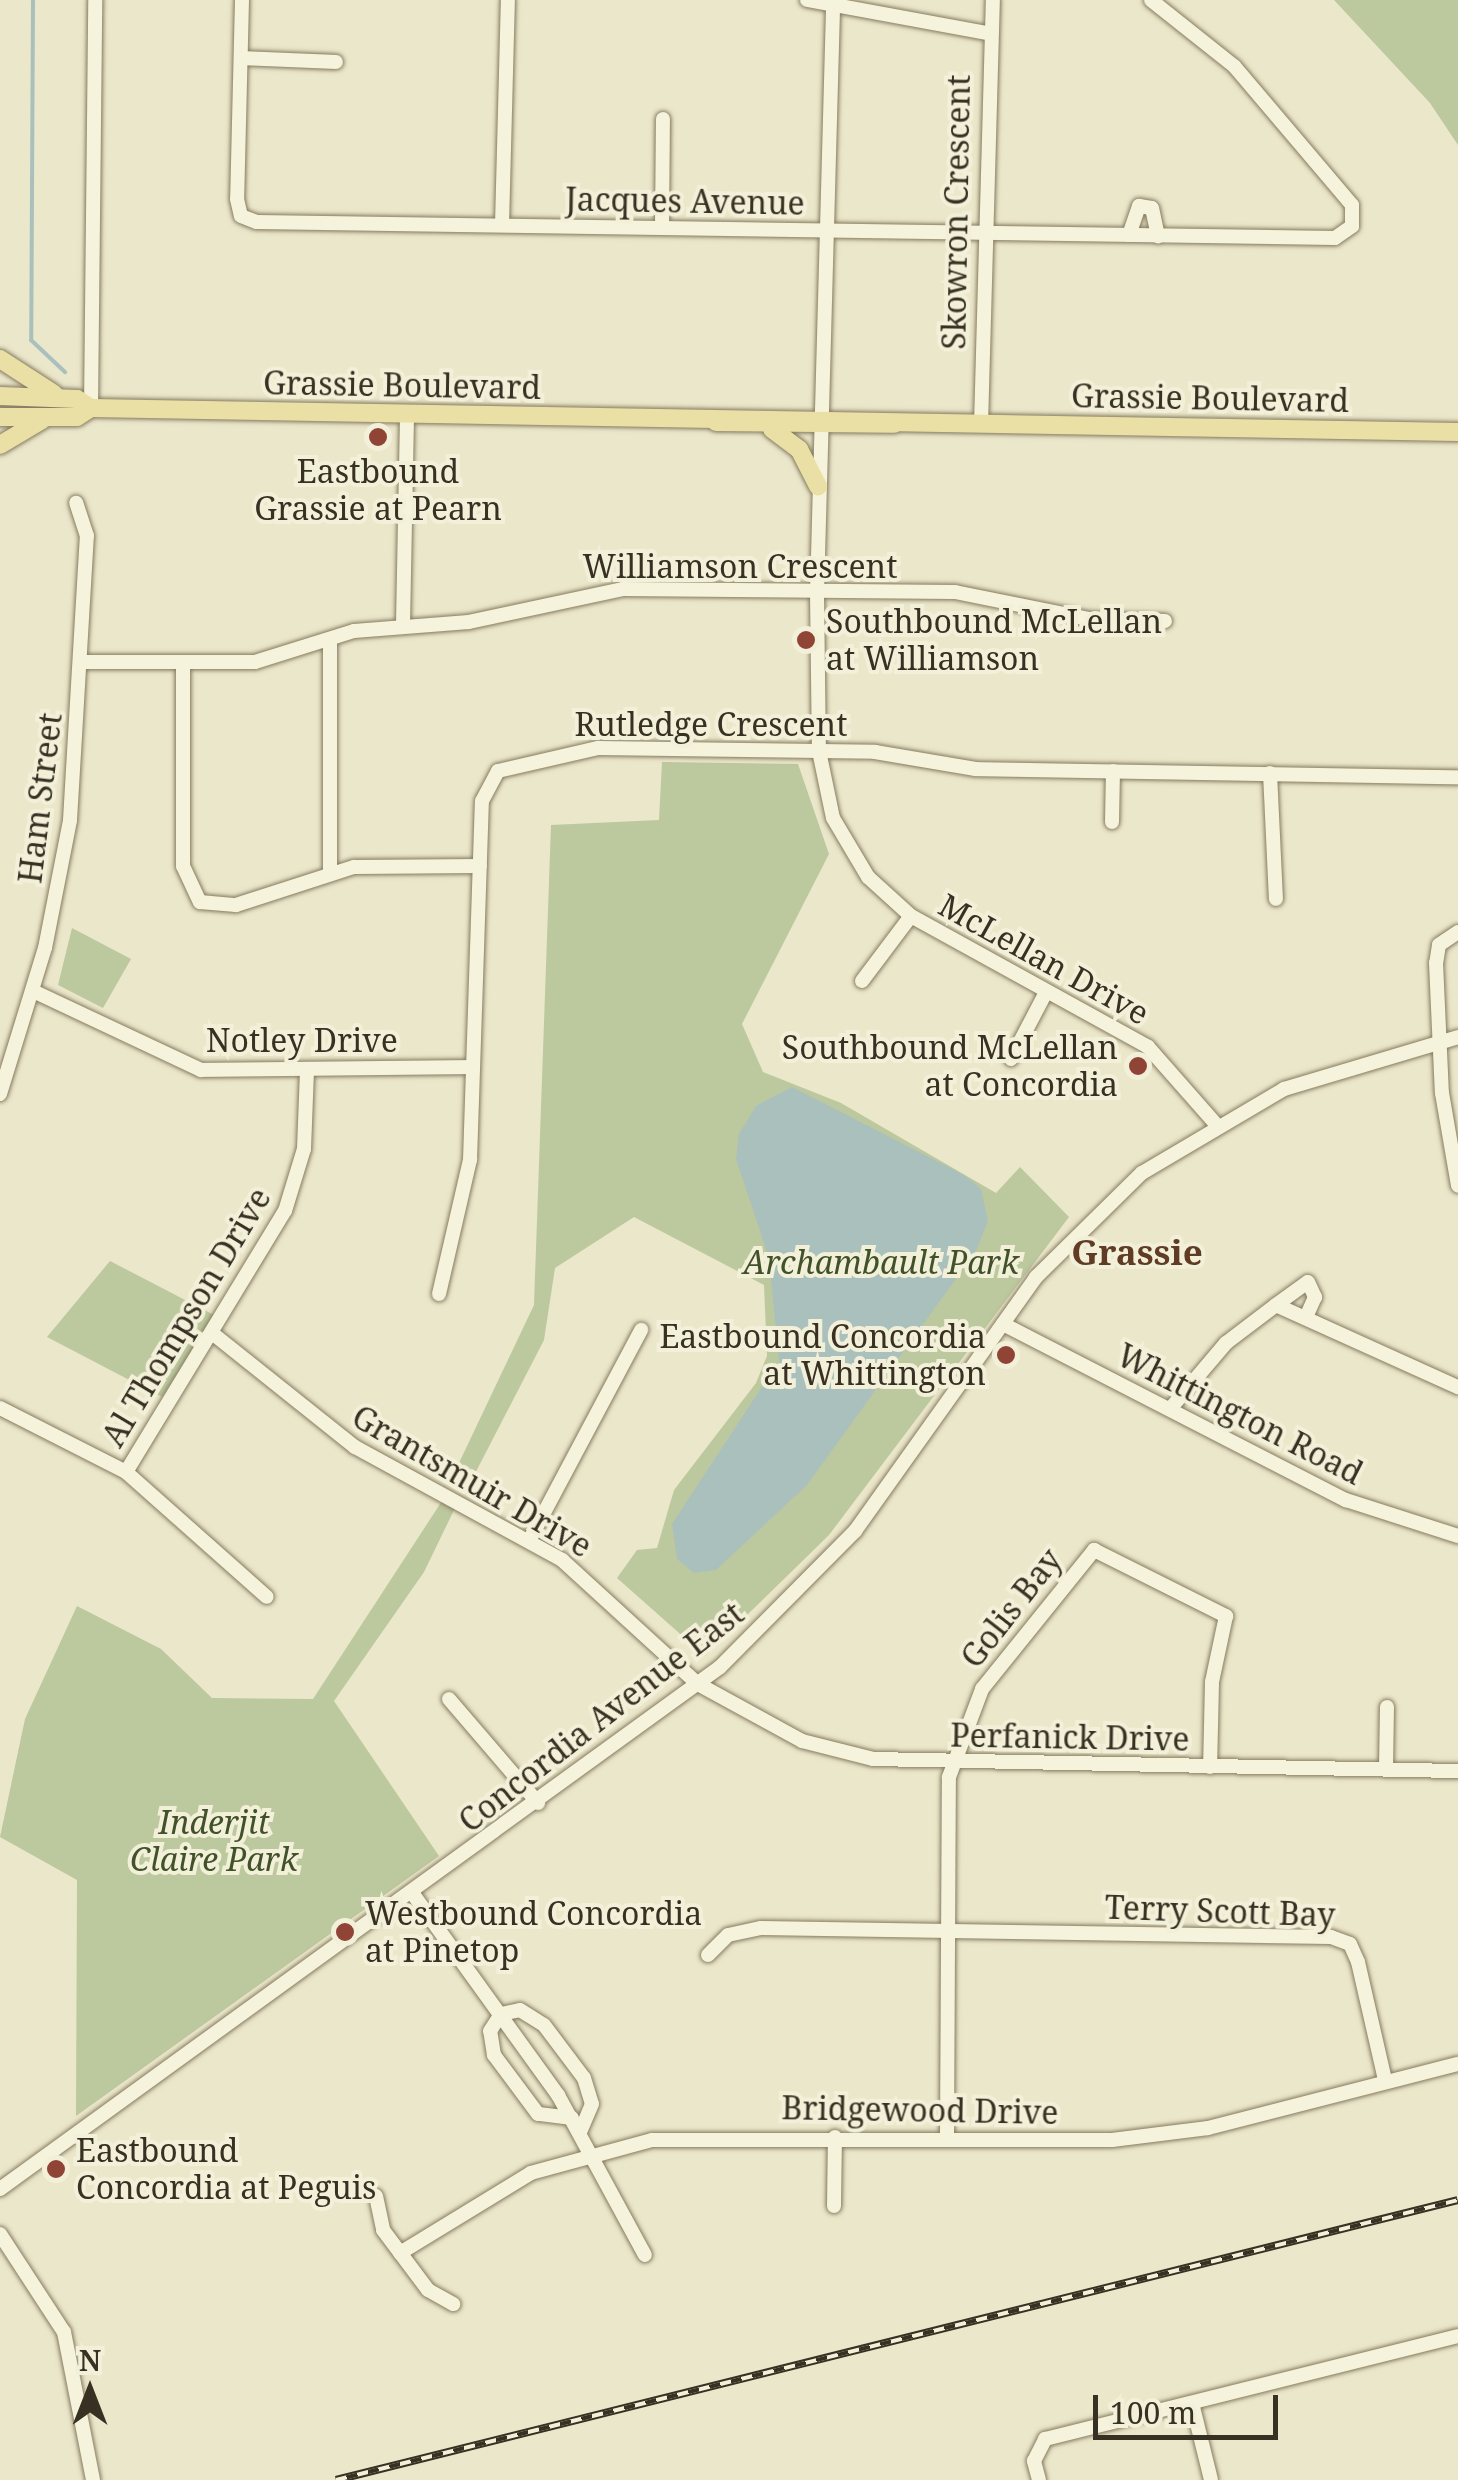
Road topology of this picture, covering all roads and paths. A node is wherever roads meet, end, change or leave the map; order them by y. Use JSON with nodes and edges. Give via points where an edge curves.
{"nodes":[{"id":1,"x":96,"y":0,"type":"edge"},
{"id":2,"x":242,"y":0,"type":"edge"},
{"id":3,"x":508,"y":0,"type":"edge"},
{"id":4,"x":808,"y":0,"type":"edge"},
{"id":5,"x":993,"y":0,"type":"edge"},
{"id":6,"x":1151,"y":0,"type":"edge"},
{"id":7,"x":833,"y":9,"type":"junction"},
{"id":8,"x":986,"y":33,"type":"junction"},
{"id":9,"x":241,"y":58,"type":"junction"},
{"id":10,"x":336,"y":62,"type":"dead end"},
{"id":11,"x":663,"y":119,"type":"dead end"},
{"id":12,"x":502,"y":225,"type":"junction"},
{"id":13,"x":662,"y":227,"type":"junction"},
{"id":14,"x":823,"y":231,"type":"junction"},
{"id":15,"x":981,"y":233,"type":"junction"},
{"id":16,"x":1128,"y":235,"type":"junction"},
{"id":17,"x":1158,"y":236,"type":"junction"},
{"id":18,"x":0,"y":359,"type":"edge"},
{"id":19,"x":0,"y":396,"type":"edge"},
{"id":20,"x":64,"y":399,"type":"junction"},
{"id":21,"x":91,"y":408,"type":"junction"},
{"id":22,"x":408,"y":416,"type":"junction"},
{"id":23,"x":0,"y":417,"type":"edge"},
{"id":24,"x":48,"y":418,"type":"junction"},
{"id":25,"x":711,"y":420,"type":"junction"},
{"id":26,"x":822,"y":422,"type":"junction"},
{"id":27,"x":982,"y":424,"type":"junction"},
{"id":28,"x":772,"y":429,"type":"junction"},
{"id":29,"x":1458,"y":432,"type":"edge"},
{"id":30,"x":0,"y":445,"type":"edge"},
{"id":31,"x":818,"y":486,"type":"junction"},
{"id":32,"x":76,"y":503,"type":"dead end"},
{"id":33,"x":817,"y":593,"type":"junction"},
{"id":34,"x":1164,"y":620,"type":"dead end"},
{"id":35,"x":403,"y":625,"type":"junction"},
{"id":36,"x":330,"y":640,"type":"junction"},
{"id":37,"x":83,"y":662,"type":"junction"},
{"id":38,"x":184,"y":666,"type":"junction"},
{"id":39,"x":819,"y":752,"type":"junction"},
{"id":40,"x":1113,"y":772,"type":"junction"},
{"id":41,"x":1270,"y":773,"type":"junction"},
{"id":42,"x":1458,"y":776,"type":"edge"},
{"id":43,"x":1112,"y":822,"type":"dead end"},
{"id":44,"x":480,"y":866,"type":"junction"},
{"id":45,"x":330,"y":871,"type":"junction"},
{"id":46,"x":1276,"y":899,"type":"dead end"},
{"id":47,"x":910,"y":916,"type":"junction"},
{"id":48,"x":1458,"y":932,"type":"edge"},
{"id":49,"x":862,"y":981,"type":"dead end"},
{"id":50,"x":33,"y":991,"type":"junction"},
{"id":51,"x":1046,"y":992,"type":"junction"},
{"id":52,"x":1458,"y":1037,"type":"edge"},
{"id":53,"x":1438,"y":1040,"type":"junction"},
{"id":54,"x":1011,"y":1059,"type":"dead end"},
{"id":55,"x":469,"y":1067,"type":"junction"},
{"id":56,"x":307,"y":1072,"type":"junction"},
{"id":57,"x":0,"y":1094,"type":"edge"},
{"id":58,"x":1215,"y":1123,"type":"junction"},
{"id":59,"x":1457,"y":1178,"type":"edge"},
{"id":60,"x":439,"y":1294,"type":"dead end"},
{"id":61,"x":1276,"y":1305,"type":"junction"},
{"id":62,"x":1307,"y":1315,"type":"junction"},
{"id":63,"x":1003,"y":1324,"type":"junction"},
{"id":64,"x":640,"y":1330,"type":"dead end"},
{"id":65,"x":212,"y":1334,"type":"junction"},
{"id":66,"x":1458,"y":1387,"type":"edge"},
{"id":67,"x":0,"y":1408,"type":"edge"},
{"id":68,"x":1170,"y":1409,"type":"junction"},
{"id":69,"x":126,"y":1472,"type":"junction"},
{"id":70,"x":1458,"y":1536,"type":"edge"},
{"id":71,"x":530,"y":1539,"type":"junction"},
{"id":72,"x":267,"y":1597,"type":"dead end"},
{"id":73,"x":698,"y":1684,"type":"junction"},
{"id":74,"x":449,"y":1699,"type":"dead end"},
{"id":75,"x":1386,"y":1706,"type":"dead end"},
{"id":76,"x":953,"y":1762,"type":"junction"},
{"id":77,"x":1210,"y":1768,"type":"junction"},
{"id":78,"x":1386,"y":1770,"type":"junction"},
{"id":79,"x":1458,"y":1772,"type":"edge"},
{"id":80,"x":538,"y":1803,"type":"junction"},
{"id":81,"x":413,"y":1894,"type":"junction"},
{"id":82,"x":947,"y":1932,"type":"junction"},
{"id":83,"x":708,"y":1955,"type":"dead end"},
{"id":84,"x":500,"y":2014,"type":"junction"},
{"id":85,"x":1458,"y":2064,"type":"edge"},
{"id":86,"x":1385,"y":2080,"type":"junction"},
{"id":87,"x":572,"y":2118,"type":"junction"},
{"id":88,"x":580,"y":2132,"type":"junction"},
{"id":89,"x":835,"y":2137,"type":"junction"},
{"id":90,"x":947,"y":2137,"type":"junction"},
{"id":91,"x":594,"y":2158,"type":"junction"},
{"id":92,"x":0,"y":2189,"type":"edge"},
{"id":93,"x":376,"y":2196,"type":"dead end"},
{"id":94,"x":834,"y":2206,"type":"dead end"},
{"id":95,"x":0,"y":2234,"type":"edge"},
{"id":96,"x":400,"y":2252,"type":"junction"},
{"id":97,"x":646,"y":2255,"type":"dead end"},
{"id":98,"x":453,"y":2304,"type":"dead end"},
{"id":99,"x":1458,"y":2336,"type":"edge"},
{"id":100,"x":1192,"y":2403,"type":"junction"},
{"id":101,"x":93,"y":2480,"type":"edge"},
{"id":102,"x":1038,"y":2480,"type":"edge"},
{"id":103,"x":1212,"y":2480,"type":"edge"}],
"edges":[{"from":1,"to":21,"type":"street"},
{"from":2,"to":9,"type":"street"},
{"from":3,"to":12,"type":"street"},
{"from":4,"to":7,"type":"street"},
{"from":5,"to":8,"type":"street","name":"Skowron Crescent"},
{"from":6,"to":17,"type":"street","name":"Jacques Avenue","via":[[1234,66],[1352,205],[1352,226],[1335,238]]},
{"from":7,"to":8,"type":"street"},
{"from":7,"to":14,"type":"street","name":"McLellan Drive"},
{"from":8,"to":15,"type":"street","name":"Skowron Crescent"},
{"from":9,"to":10,"type":"street"},
{"from":9,"to":12,"type":"street","name":"Jacques Avenue","via":[[241,216]]},
{"from":11,"to":13,"type":"street"},
{"from":12,"to":13,"type":"street","name":"Jacques Avenue"},
{"from":13,"to":14,"type":"street","name":"Jacques Avenue"},
{"from":14,"to":15,"type":"street","name":"Jacques Avenue"},
{"from":14,"to":26,"type":"street","name":"McLellan Drive"},
{"from":15,"to":16,"type":"street","name":"Jacques Avenue"},
{"from":15,"to":27,"type":"street","name":"Skowron Crescent"},
{"from":16,"to":17,"type":"street","name":"Jacques Avenue"},
{"from":16,"to":17,"type":"street","via":[[1139,206],[1152,208]]},
{"from":18,"to":20,"type":"main road"},
{"from":19,"to":20,"type":"main road","name":"Grassie Boulevard"},
{"from":20,"to":21,"type":"main road","name":"Grassie Boulevard"},
{"from":21,"to":22,"type":"main road","name":"Grassie Boulevard"},
{"from":21,"to":24,"type":"main road","name":"Grassie Boulevard"},
{"from":22,"to":25,"type":"main road","name":"Grassie Boulevard"},
{"from":22,"to":35,"type":"street"},
{"from":23,"to":24,"type":"main road","name":"Grassie Boulevard"},
{"from":24,"to":30,"type":"main road"},
{"from":25,"to":26,"type":"main road","name":"Grassie Boulevard"},
{"from":25,"to":28,"type":"main road","name":"Grassie Boulevard"},
{"from":26,"to":27,"type":"main road","name":"Grassie Boulevard"},
{"from":26,"to":28,"type":"main road","name":"Grassie Boulevard"},
{"from":26,"to":31,"type":"street","name":"McLellan Drive"},
{"from":27,"to":29,"type":"main road","name":"Grassie Boulevard"},
{"from":28,"to":31,"type":"main road","via":[[799,450]]},
{"from":31,"to":33,"type":"street","name":"McLellan Drive"},
{"from":32,"to":37,"type":"street","name":"Ham Street","via":[[87,536]]},
{"from":33,"to":34,"type":"street","name":"Williamson Crescent","via":[[956,592],[1089,619]]},
{"from":33,"to":35,"type":"street","name":"Williamson Crescent","via":[[595,590],[469,622]]},
{"from":33,"to":39,"type":"street","name":"McLellan Drive"},
{"from":35,"to":36,"type":"street","name":"Williamson Crescent"},
{"from":36,"to":38,"type":"street","name":"Williamson Crescent","via":[[255,662]]},
{"from":36,"to":45,"type":"street"},
{"from":37,"to":38,"type":"street","name":"Williamson Crescent"},
{"from":37,"to":50,"type":"street","name":"Ham Street","via":[[68,834]]},
{"from":38,"to":45,"type":"street","via":[[191,893],[210,906],[236,905]]},
{"from":39,"to":40,"type":"street","name":"Rutledge Crescent","via":[[976,770]]},
{"from":39,"to":44,"type":"street","name":"Rutledge Crescent","via":[[598,748],[534,756],[488,781]]},
{"from":39,"to":47,"type":"street","name":"McLellan Drive","via":[[849,849]]},
{"from":40,"to":41,"type":"street","name":"Rutledge Crescent"},
{"from":40,"to":43,"type":"street"},
{"from":41,"to":42,"type":"street","name":"Rutledge Crescent"},
{"from":41,"to":46,"type":"street"},
{"from":44,"to":45,"type":"street"},
{"from":44,"to":55,"type":"street","name":"Rutledge Crescent"},
{"from":47,"to":49,"type":"street"},
{"from":47,"to":51,"type":"street","name":"McLellan Drive"},
{"from":48,"to":53,"type":"street","via":[[1436,954]]},
{"from":50,"to":56,"type":"street","name":"Notley Drive","via":[[178,1064]]},
{"from":50,"to":57,"type":"street","name":"Ham Street"},
{"from":51,"to":54,"type":"street"},
{"from":51,"to":58,"type":"street","name":"McLellan Drive","via":[[1148,1047]]},
{"from":52,"to":53,"type":"street","name":"Concordia Avenue East"},
{"from":53,"to":58,"type":"street","name":"Concordia Avenue East","via":[[1360,1060]]},
{"from":53,"to":59,"type":"street"},
{"from":55,"to":56,"type":"street","name":"Notley Drive"},
{"from":55,"to":60,"type":"street","name":"Rutledge Crescent","via":[[470,1160]]},
{"from":56,"to":65,"type":"street","name":"Al Thompson Drive","via":[[292,1194]]},
{"from":58,"to":63,"type":"street","name":"Concordia Avenue East","via":[[1084,1223]]},
{"from":61,"to":62,"type":"street"},
{"from":61,"to":62,"type":"street","via":[[1308,1282]]},
{"from":61,"to":68,"type":"street","via":[[1226,1344]]},
{"from":62,"to":66,"type":"street"},
{"from":63,"to":68,"type":"street","name":"Whittington Road"},
{"from":63,"to":73,"type":"street","name":"Concordia Avenue East","via":[[854,1531]]},
{"from":64,"to":71,"type":"street"},
{"from":65,"to":69,"type":"street","name":"Al Thompson Drive"},
{"from":65,"to":71,"type":"street","name":"Grantsmuir Drive","via":[[355,1447]]},
{"from":67,"to":69,"type":"street"},
{"from":68,"to":70,"type":"street","name":"Whittington Road","via":[[1346,1500]]},
{"from":69,"to":72,"type":"street"},
{"from":71,"to":73,"type":"street","name":"Grantsmuir Drive","via":[[620,1606]]},
{"from":73,"to":76,"type":"street","name":"Perfanick Drive","via":[[802,1741],[874,1759]]},
{"from":73,"to":80,"type":"street","name":"Concordia Avenue East"},
{"from":74,"to":80,"type":"street"},
{"from":75,"to":78,"type":"street"},
{"from":76,"to":77,"type":"street","name":"Perfanick Drive"},
{"from":76,"to":77,"type":"street","name":"Golis Bay","via":[[982,1689],[1082,1560],[1110,1550],[1226,1616],[1214,1664]]},
{"from":76,"to":82,"type":"street"},
{"from":77,"to":78,"type":"street","name":"Perfanick Drive"},
{"from":78,"to":79,"type":"street","name":"Perfanick Drive"},
{"from":80,"to":81,"type":"street","name":"Concordia Avenue East"},
{"from":81,"to":84,"type":"street"},
{"from":81,"to":92,"type":"street","name":"Concordia Avenue East"},
{"from":82,"to":83,"type":"street","via":[[761,1928],[728,1935]]},
{"from":82,"to":86,"type":"street","name":"Terry Scott Bay","via":[[1350,1944]]},
{"from":82,"to":90,"type":"street"},
{"from":84,"to":87,"type":"street"},
{"from":84,"to":87,"type":"street","via":[[490,2031],[494,2054],[538,2114]]},
{"from":84,"to":88,"type":"street","via":[[520,2010],[544,2025],[584,2078],[592,2104]]},
{"from":85,"to":86,"type":"street","name":"Bridgewood Drive"},
{"from":86,"to":90,"type":"street","name":"Bridgewood Drive","via":[[1208,2128],[1112,2140]]},
{"from":87,"to":88,"type":"street"},
{"from":88,"to":91,"type":"street"},
{"from":89,"to":90,"type":"street","name":"Bridgewood Drive"},
{"from":89,"to":91,"type":"street","name":"Bridgewood Drive","via":[[702,2134]]},
{"from":89,"to":94,"type":"street"},
{"from":91,"to":96,"type":"street","name":"Bridgewood Drive","via":[[489,2194]]},
{"from":91,"to":97,"type":"street"},
{"from":93,"to":96,"type":"street","via":[[382,2230]]},
{"from":95,"to":101,"type":"street","via":[[64,2332]]},
{"from":96,"to":98,"type":"street","via":[[428,2290]]},
{"from":99,"to":100,"type":"street"},
{"from":100,"to":102,"type":"street","via":[[1045,2439],[1034,2462]]},
{"from":100,"to":103,"type":"street"}]}
